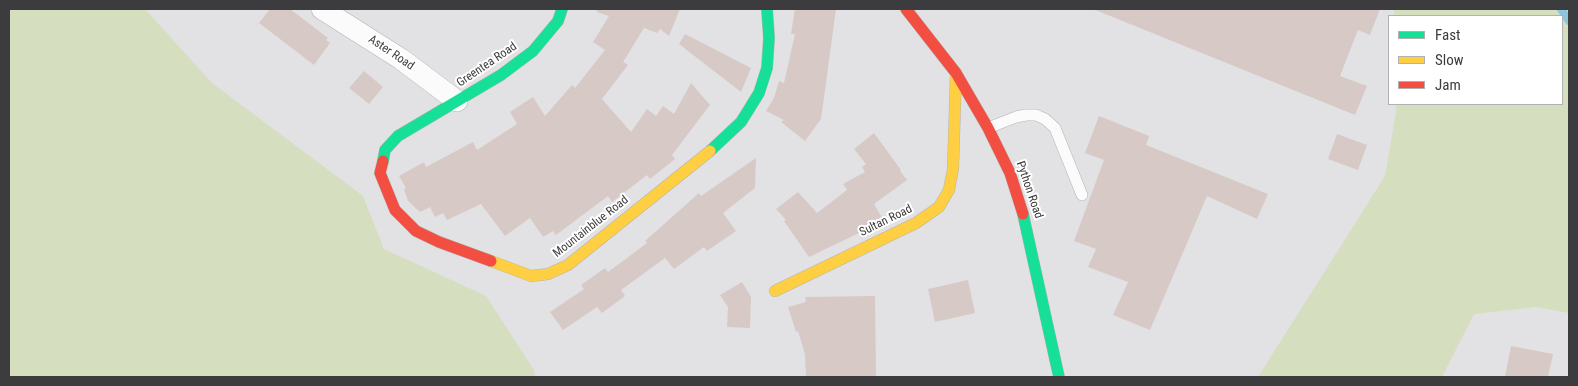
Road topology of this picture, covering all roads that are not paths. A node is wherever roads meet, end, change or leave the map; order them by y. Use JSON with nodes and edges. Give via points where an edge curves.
{"nodes":[{"id":1,"x":322,"y":9,"type":"edge"},
{"id":2,"x":562,"y":9,"type":"edge"},
{"id":3,"x":767,"y":9,"type":"edge"},
{"id":4,"x":906,"y":9,"type":"edge"},
{"id":5,"x":956,"y":74,"type":"junction"},
{"id":6,"x":457,"y":101,"type":"junction"},
{"id":7,"x":412,"y":128,"type":"joint"},
{"id":8,"x":988,"y":128,"type":"junction"},
{"id":9,"x":1082,"y":195,"type":"dead end"},
{"id":10,"x":775,"y":291,"type":"dead end"},
{"id":11,"x":1059,"y":377,"type":"edge"}],
"edges":[{"from":1,"to":6,"type":"street","name":"Aster Road","via":[[401,59]]},
{"from":2,"to":6,"type":"street","name":"Greentea Road","via":[[558,21],[533,51]]},
{"from":3,"to":7,"type":"street","name":"Mountainblue Road","via":[[767,68],[759,93],[741,122],[712,150],[568,265],[548,274],[531,276],[439,242],[416,231],[395,210],[380,173],[385,150],[398,136]]},
{"from":4,"to":5,"type":"street","name":"Python Road"},
{"from":5,"to":8,"type":"street","name":"Python Road"},
{"from":5,"to":10,"type":"street","name":"Sultan Road","via":[[953,169],[949,190],[939,207],[916,223]]},
{"from":6,"to":7,"type":"street","name":"Greentea Road"},
{"from":8,"to":9,"type":"lane","via":[[1026,115],[1044,119],[1055,128]]},
{"from":8,"to":11,"type":"street","name":"Python Road","via":[[1010,173],[1026,224]]}]}
